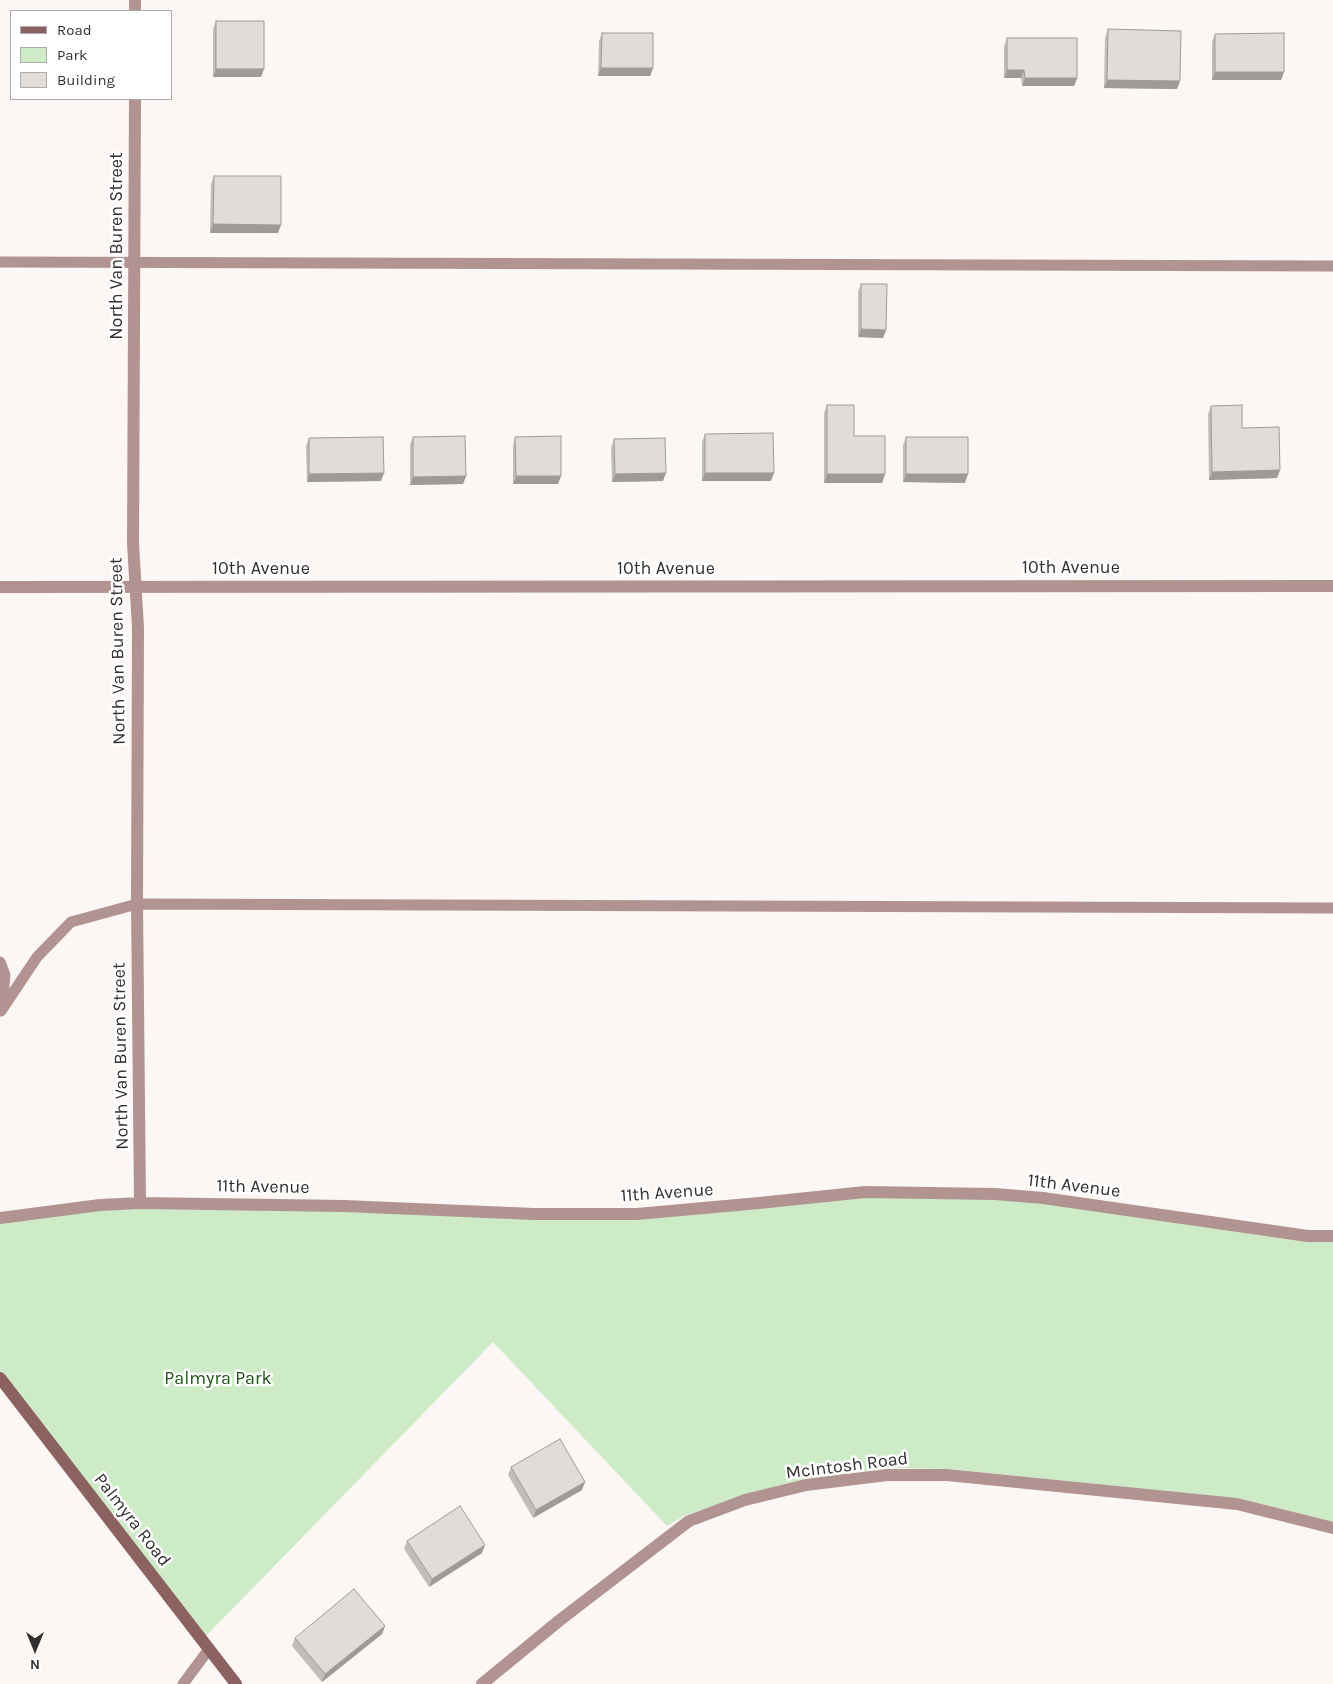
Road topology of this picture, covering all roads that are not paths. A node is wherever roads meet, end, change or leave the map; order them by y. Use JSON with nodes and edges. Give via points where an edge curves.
{"nodes":[{"id":1,"x":135,"y":100,"type":"edge"},
{"id":2,"x":0,"y":262,"type":"edge"},
{"id":3,"x":134,"y":263,"type":"junction"},
{"id":4,"x":1333,"y":266,"type":"edge"},
{"id":5,"x":0,"y":586,"type":"edge"},
{"id":6,"x":1333,"y":586,"type":"edge"},
{"id":7,"x":135,"y":587,"type":"junction"},
{"id":8,"x":137,"y":904,"type":"junction"},
{"id":9,"x":1333,"y":908,"type":"edge"},
{"id":10,"x":0,"y":962,"type":"edge"},
{"id":11,"x":1,"y":1011,"type":"edge"},
{"id":12,"x":140,"y":1203,"type":"junction"},
{"id":13,"x":0,"y":1218,"type":"edge"},
{"id":14,"x":1333,"y":1236,"type":"edge"},
{"id":15,"x":0,"y":1378,"type":"edge"},
{"id":16,"x":1333,"y":1528,"type":"edge"},
{"id":17,"x":209,"y":1649,"type":"junction"},
{"id":18,"x":183,"y":1684,"type":"edge"},
{"id":19,"x":236,"y":1684,"type":"edge"},
{"id":20,"x":482,"y":1684,"type":"edge"}],
"edges":[{"from":1,"to":3,"type":"street","name":"North Van Buren Street"},
{"from":2,"to":3,"type":"lane"},
{"from":3,"to":4,"type":"lane"},
{"from":3,"to":7,"type":"street","name":"North Van Buren Street"},
{"from":5,"to":7,"type":"street","name":"10th Avenue"},
{"from":6,"to":7,"type":"street","name":"10th Avenue"},
{"from":7,"to":8,"type":"street","name":"North Van Buren Street","via":[[138,628]]},
{"from":8,"to":9,"type":"lane"},
{"from":8,"to":11,"type":"lane","via":[[71,922],[37,957]]},
{"from":8,"to":12,"type":"street","name":"North Van Buren Street"},
{"from":10,"to":11,"type":"lane","via":[[5,975]]},
{"from":12,"to":13,"type":"street","name":"11th Avenue"},
{"from":12,"to":14,"type":"street","name":"11th Avenue","via":[[618,1214],[865,1192],[995,1194],[1308,1236]]},
{"from":15,"to":17,"type":"main road","name":"Palmyra Road"},
{"from":16,"to":20,"type":"street","name":"McIntosh Road","via":[[1237,1504],[947,1475],[887,1475],[806,1485],[745,1500],[689,1521]]},
{"from":17,"to":18,"type":"lane"},
{"from":17,"to":19,"type":"main road","name":"Palmyra Road"}]}
